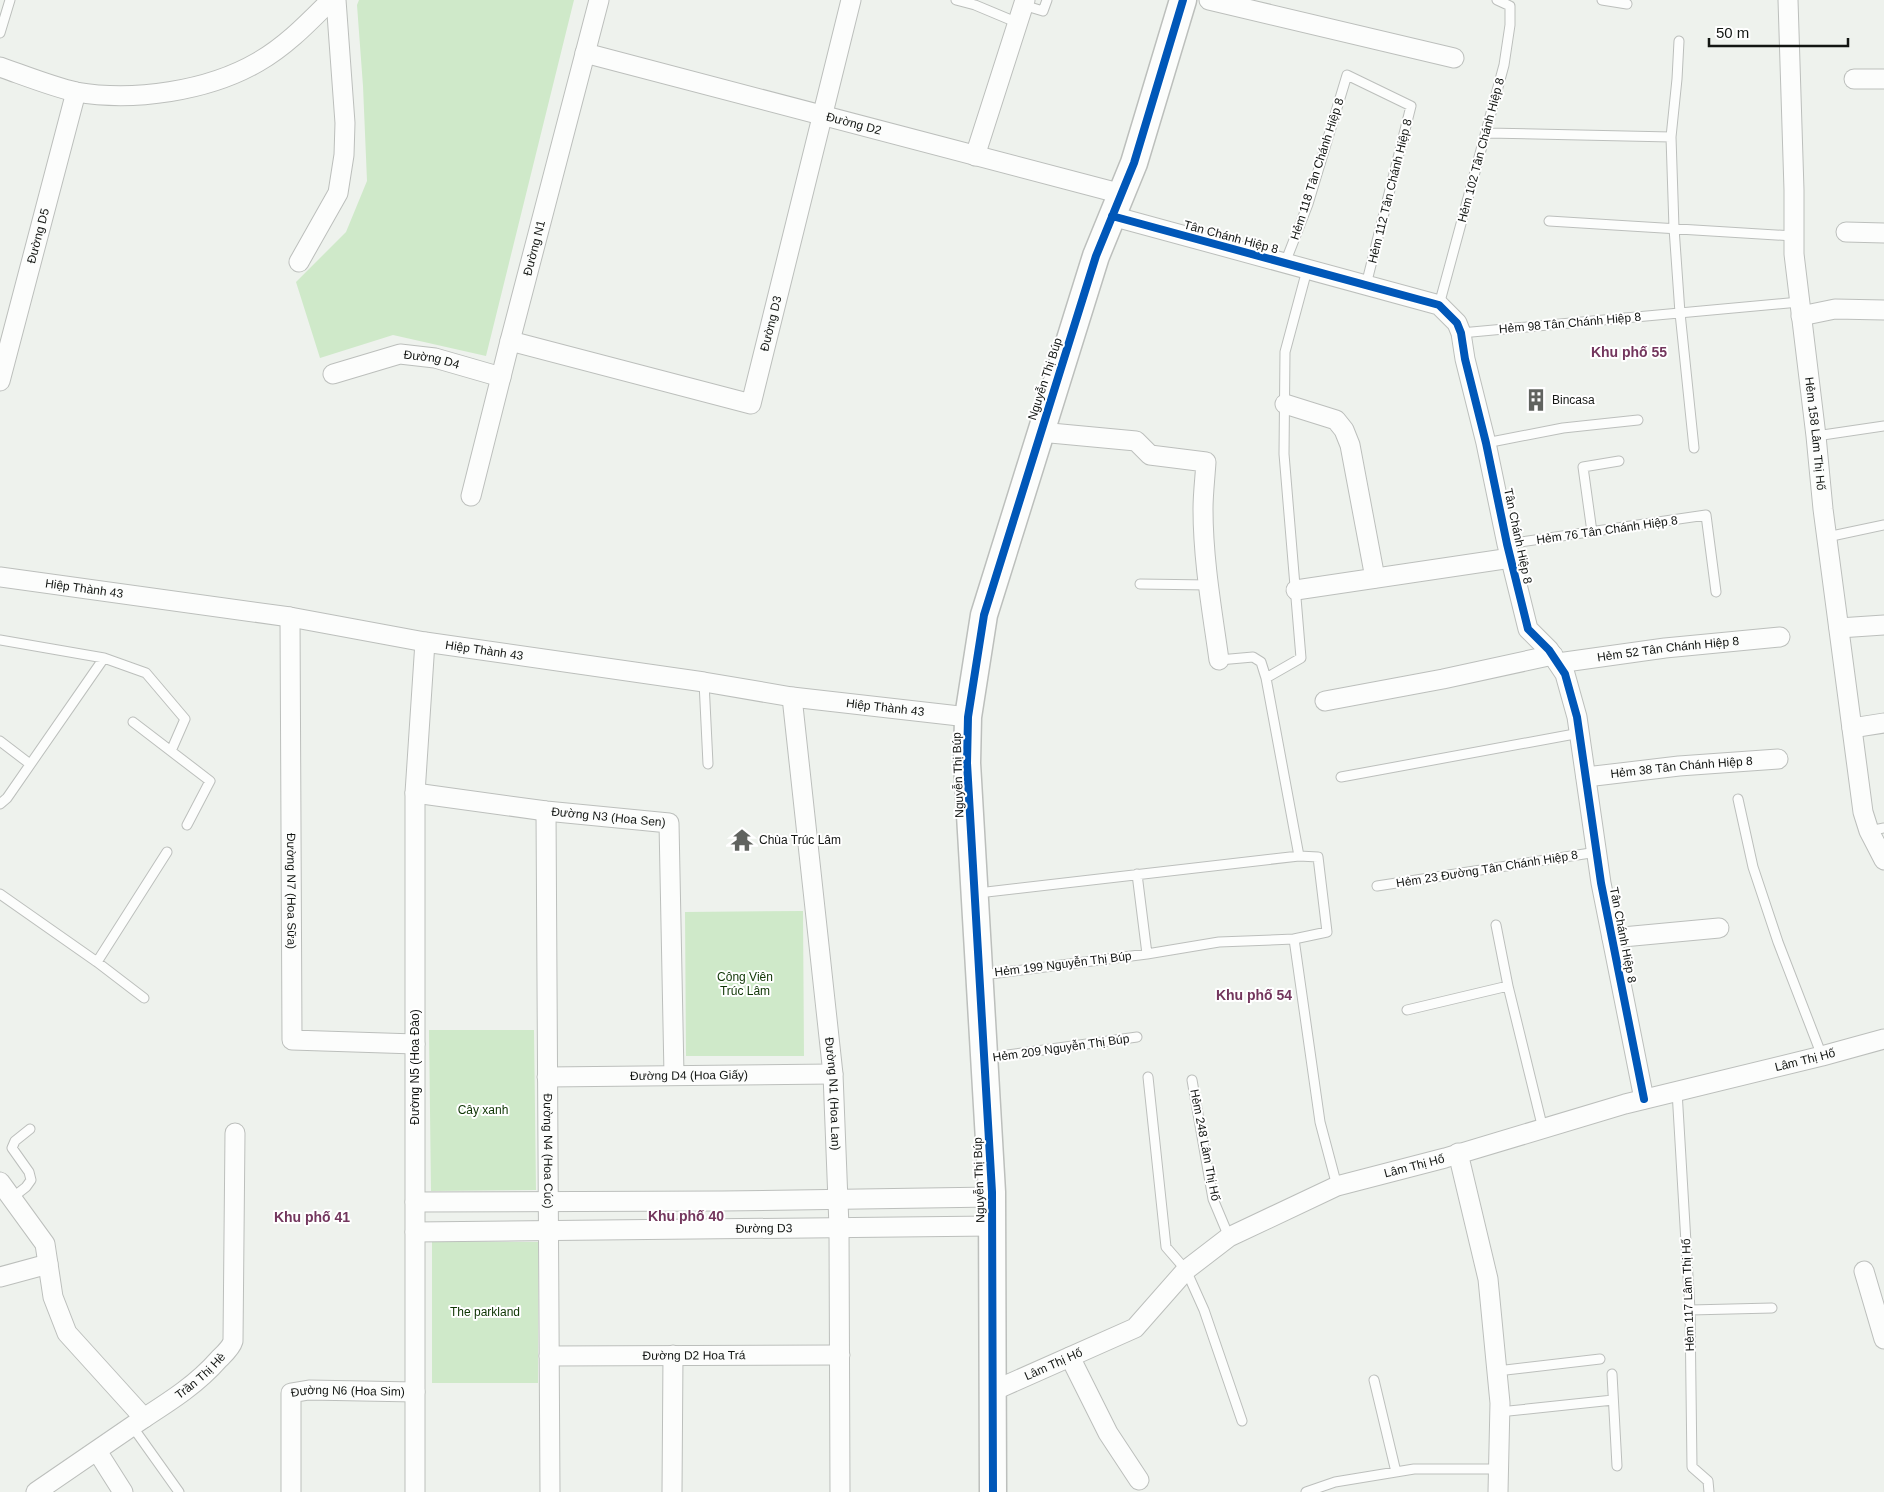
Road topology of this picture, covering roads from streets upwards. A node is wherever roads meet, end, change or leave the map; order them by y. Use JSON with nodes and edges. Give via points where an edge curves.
{"nodes":[{"id":1,"x":330,"y":0,"type":"edge"},
{"id":2,"x":336,"y":0,"type":"edge"},
{"id":3,"x":599,"y":0,"type":"edge"},
{"id":4,"x":851,"y":0,"type":"edge"},
{"id":5,"x":1183,"y":0,"type":"edge"},
{"id":6,"x":1209,"y":0,"type":"edge"},
{"id":7,"x":1788,"y":0,"type":"edge"},
{"id":8,"x":1022,"y":9,"type":"edge"},
{"id":9,"x":585,"y":54,"type":"junction"},
{"id":10,"x":1454,"y":58,"type":"dead end"},
{"id":11,"x":0,"y":67,"type":"edge"},
{"id":12,"x":1854,"y":79,"type":"dead end"},
{"id":13,"x":1884,"y":79,"type":"edge"},
{"id":14,"x":76,"y":92,"type":"junction"},
{"id":15,"x":821,"y":116,"type":"junction"},
{"id":16,"x":975,"y":156,"type":"junction"},
{"id":17,"x":1117,"y":205,"type":"junction"},
{"id":18,"x":1846,"y":232,"type":"dead end"},
{"id":19,"x":1884,"y":233,"type":"edge"},
{"id":20,"x":298,"y":262,"type":"dead end"},
{"id":21,"x":1800,"y":309,"type":"junction"},
{"id":22,"x":1884,"y":310,"type":"edge"},
{"id":23,"x":510,"y":341,"type":"junction"},
{"id":24,"x":333,"y":374,"type":"dead end"},
{"id":25,"x":0,"y":378,"type":"edge"},
{"id":26,"x":501,"y":378,"type":"junction"},
{"id":27,"x":1285,"y":404,"type":"road end"},
{"id":28,"x":1040,"y":432,"type":"junction"},
{"id":29,"x":471,"y":496,"type":"dead end"},
{"id":30,"x":1509,"y":551,"type":"junction"},
{"id":31,"x":0,"y":577,"type":"edge"},
{"id":32,"x":1375,"y":578,"type":"junction"},
{"id":33,"x":1296,"y":590,"type":"road end"},
{"id":34,"x":290,"y":617,"type":"junction"},
{"id":35,"x":1884,"y":625,"type":"edge"},
{"id":36,"x":1839,"y":628,"type":"junction"},
{"id":37,"x":1780,"y":637,"type":"dead end"},
{"id":38,"x":425,"y":642,"type":"junction"},
{"id":39,"x":1555,"y":659,"type":"junction"},
{"id":40,"x":1219,"y":660,"type":"road end"},
{"id":41,"x":792,"y":697,"type":"junction"},
{"id":42,"x":1325,"y":701,"type":"dead end"},
{"id":43,"x":968,"y":717,"type":"junction"},
{"id":44,"x":1884,"y":723,"type":"edge"},
{"id":45,"x":1852,"y":728,"type":"junction"},
{"id":46,"x":1778,"y":759,"type":"dead end"},
{"id":47,"x":1586,"y":777,"type":"junction"},
{"id":48,"x":415,"y":793,"type":"junction"},
{"id":49,"x":546,"y":811,"type":"junction"},
{"id":50,"x":1877,"y":829,"type":"edge"},
{"id":51,"x":1884,"y":860,"type":"edge"},
{"id":52,"x":1719,"y":928,"type":"dead end"},
{"id":53,"x":1612,"y":938,"type":"junction"},
{"id":54,"x":1884,"y":1038,"type":"edge"},
{"id":55,"x":415,"y":1044,"type":"junction"},
{"id":56,"x":833,"y":1074,"type":"junction"},
{"id":57,"x":674,"y":1076,"type":"junction"},
{"id":58,"x":547,"y":1077,"type":"junction"},
{"id":59,"x":1644,"y":1099,"type":"junction"},
{"id":60,"x":235,"y":1133,"type":"dead end"},
{"id":61,"x":1458,"y":1154,"type":"junction"},
{"id":62,"x":0,"y":1182,"type":"edge"},
{"id":63,"x":992,"y":1197,"type":"junction"},
{"id":64,"x":839,"y":1200,"type":"junction"},
{"id":65,"x":415,"y":1202,"type":"junction"},
{"id":66,"x":548,"y":1202,"type":"junction"},
{"id":67,"x":992,"y":1226,"type":"junction"},
{"id":68,"x":839,"y":1227,"type":"junction"},
{"id":69,"x":548,"y":1230,"type":"junction"},
{"id":70,"x":415,"y":1232,"type":"junction"},
{"id":71,"x":48,"y":1264,"type":"junction"},
{"id":72,"x":1864,"y":1271,"type":"dead end"},
{"id":73,"x":0,"y":1277,"type":"edge"},
{"id":74,"x":1884,"y":1339,"type":"edge"},
{"id":75,"x":840,"y":1354,"type":"junction"},
{"id":76,"x":672,"y":1355,"type":"junction"},
{"id":77,"x":549,"y":1356,"type":"junction"},
{"id":78,"x":1070,"y":1356,"type":"junction"},
{"id":79,"x":993,"y":1391,"type":"junction"},
{"id":80,"x":415,"y":1392,"type":"junction"},
{"id":81,"x":138,"y":1422,"type":"junction"},
{"id":82,"x":96,"y":1451,"type":"junction"},
{"id":83,"x":1139,"y":1480,"type":"dead end"},
{"id":84,"x":36,"y":1492,"type":"edge"},
{"id":85,"x":123,"y":1492,"type":"edge"},
{"id":86,"x":291,"y":1492,"type":"edge"},
{"id":87,"x":415,"y":1492,"type":"edge"},
{"id":88,"x":550,"y":1492,"type":"edge"},
{"id":89,"x":672,"y":1492,"type":"edge"},
{"id":90,"x":840,"y":1492,"type":"edge"},
{"id":91,"x":994,"y":1492,"type":"edge"},
{"id":92,"x":1498,"y":1492,"type":"edge"}],
"edges":[{"from":1,"to":14,"type":"street","via":[[299,33],[259,62],[222,79],[174,91],[121,95]]},
{"from":2,"to":20,"type":"street","via":[[345,123],[344,155],[338,193]]},
{"from":3,"to":9,"type":"street","name":"Đường N1"},
{"from":4,"to":15,"type":"street","name":"Đường D3"},
{"from":5,"to":17,"type":"street","name":"Nguyễn Thị Búp","via":[[1134,163]]},
{"from":6,"to":10,"type":"street"},
{"from":7,"to":21,"type":"street","name":"Hẻm 158 Lâm Thị Hố","via":[[1793,236]]},
{"from":8,"to":16,"type":"street"},
{"from":9,"to":15,"type":"street","name":"Đường D2"},
{"from":9,"to":23,"type":"street","name":"Đường N1"},
{"from":11,"to":14,"type":"street"},
{"from":12,"to":13,"type":"street"},
{"from":14,"to":25,"type":"street","name":"Đường D5"},
{"from":15,"to":16,"type":"street","name":"Đường D2"},
{"from":15,"to":23,"type":"street","name":"Đường D3","via":[[751,404]]},
{"from":16,"to":17,"type":"street","name":"Đường D2"},
{"from":17,"to":28,"type":"street","name":"Nguyễn Thị Búp","via":[[1096,256]]},
{"from":17,"to":30,"type":"street","name":"Tân Chánh Hiệp 8","via":[[1307,270],[1439,305],[1457,323],[1461,333]]},
{"from":18,"to":19,"type":"street"},
{"from":21,"to":22,"type":"street"},
{"from":21,"to":36,"type":"street","name":"Hẻm 158 Lâm Thị Hố"},
{"from":23,"to":26,"type":"street","name":"Đường N1"},
{"from":24,"to":26,"type":"street","name":"Đường D4","via":[[400,354],[434,358]]},
{"from":26,"to":29,"type":"street","name":"Đường N1"},
{"from":27,"to":32,"type":"street","via":[[1336,420],[1344,430],[1350,445]]},
{"from":28,"to":40,"type":"street","via":[[1136,441],[1150,454],[1206,462],[1203,508],[1208,585]]},
{"from":28,"to":43,"type":"street","name":"Nguyễn Thị Búp","via":[[984,615]]},
{"from":30,"to":32,"type":"street"},
{"from":30,"to":39,"type":"street","name":"Tân Chánh Hiệp 8","via":[[1528,629]]},
{"from":31,"to":34,"type":"street","name":"Hiệp Thành 43"},
{"from":32,"to":33,"type":"street"},
{"from":34,"to":38,"type":"street","name":"Hiệp Thành 43"},
{"from":34,"to":55,"type":"street","name":"Đường N7 (Hoa Sữa)","via":[[292,1040]]},
{"from":35,"to":36,"type":"street"},
{"from":36,"to":45,"type":"street","name":"Hẻm 158 Lâm Thị Hố"},
{"from":37,"to":39,"type":"street","name":"Hẻm 52 Tân Chánh Hiệp 8"},
{"from":38,"to":41,"type":"street","name":"Hiệp Thành 43"},
{"from":38,"to":48,"type":"street","name":"Đường N5 (Hoa Đào)"},
{"from":39,"to":42,"type":"street","name":"Hẻm 52 Tân Chánh Hiệp 8"},
{"from":39,"to":47,"type":"street","name":"Tân Chánh Hiệp 8","via":[[1565,674],[1577,717]]},
{"from":41,"to":43,"type":"street","name":"Hiệp Thành 43"},
{"from":41,"to":56,"type":"street","name":"Đường N1 (Hoa Lan)"},
{"from":43,"to":63,"type":"street","name":"Nguyễn Thị Búp","via":[[967,763]]},
{"from":44,"to":45,"type":"street"},
{"from":45,"to":50,"type":"street","name":"Hẻm 158 Lâm Thị Hố","via":[[1863,812]]},
{"from":46,"to":47,"type":"street","name":"Hẻm 38 Tân Chánh Hiệp 8"},
{"from":47,"to":53,"type":"street","name":"Tân Chánh Hiệp 8"},
{"from":48,"to":49,"type":"street","name":"Đường N3 (Hoa Sen)"},
{"from":48,"to":55,"type":"street","name":"Đường N5 (Hoa Đào)"},
{"from":49,"to":57,"type":"street","name":"Đường N3 (Hoa Sen)","via":[[669,823]]},
{"from":49,"to":58,"type":"street","name":"Đường N4 (Hoa Cúc)"},
{"from":50,"to":51,"type":"street","name":"Hẻm 158 Lâm Thị Hố"},
{"from":52,"to":53,"type":"street"},
{"from":53,"to":59,"type":"street","name":"Tân Chánh Hiệp 8"},
{"from":54,"to":59,"type":"street","name":"Lâm Thị Hố"},
{"from":55,"to":65,"type":"street","name":"Đường N5 (Hoa Đào)"},
{"from":56,"to":57,"type":"street","name":"Đường D4 (Hoa Giấy)"},
{"from":56,"to":64,"type":"street","name":"Đường N1 (Hoa Lan)"},
{"from":57,"to":58,"type":"street","name":"Đường D4 (Hoa Giấy)"},
{"from":58,"to":66,"type":"street","name":"Đường N4 (Hoa Cúc)"},
{"from":59,"to":61,"type":"street","name":"Lâm Thị Hố"},
{"from":60,"to":81,"type":"street","name":"Trần Thị Hè","via":[[234,1341],[198,1381]]},
{"from":61,"to":78,"type":"street","name":"Lâm Thị Hố","via":[[1337,1186],[1229,1237],[1186,1270],[1135,1328]]},
{"from":61,"to":92,"type":"street","via":[[1488,1279],[1499,1412]]},
{"from":62,"to":71,"type":"street","via":[[45,1244]]},
{"from":63,"to":64,"type":"street"},
{"from":63,"to":67,"type":"street","name":"Nguyễn Thị Búp"},
{"from":64,"to":66,"type":"street"},
{"from":64,"to":68,"type":"street","name":"Đường N1 (Hoa Lan)"},
{"from":65,"to":66,"type":"street"},
{"from":65,"to":70,"type":"street","name":"Đường N5 (Hoa Đào)"},
{"from":66,"to":69,"type":"street","name":"Đường N4 (Hoa Cúc)"},
{"from":67,"to":68,"type":"street","name":"Đường D3"},
{"from":67,"to":79,"type":"street","name":"Nguyễn Thị Búp"},
{"from":68,"to":69,"type":"street","name":"Đường D3"},
{"from":68,"to":75,"type":"street","name":"Đường N1 (Hoa Lan)"},
{"from":69,"to":70,"type":"street","name":"Đường D3"},
{"from":69,"to":77,"type":"street","name":"Đường N4 (Hoa Cúc)"},
{"from":70,"to":80,"type":"street","name":"Đường N5 (Hoa Đào)"},
{"from":71,"to":73,"type":"street"},
{"from":71,"to":81,"type":"street","via":[[54,1297],[67,1333]]},
{"from":72,"to":74,"type":"street"},
{"from":75,"to":76,"type":"street","name":"Đường D2 Hoa Trá"},
{"from":75,"to":90,"type":"street","name":"Đường N1 (Hoa Lan)"},
{"from":76,"to":77,"type":"street","name":"Đường D2 Hoa Trá"},
{"from":76,"to":89,"type":"street"},
{"from":77,"to":88,"type":"street","name":"Đường N4 (Hoa Cúc)"},
{"from":78,"to":79,"type":"street","name":"Lâm Thị Hố"},
{"from":78,"to":83,"type":"street","via":[[1108,1433]]},
{"from":79,"to":91,"type":"street","name":"Nguyễn Thị Búp"},
{"from":80,"to":86,"type":"street","name":"Đường N6 (Hoa Sim)","via":[[309,1390],[290,1393]]},
{"from":80,"to":87,"type":"street","name":"Đường N5 (Hoa Đào)"},
{"from":81,"to":82,"type":"street","name":"Trần Thị Hè"},
{"from":82,"to":84,"type":"street","name":"Trần Thị Hè"},
{"from":82,"to":85,"type":"street"}]}
